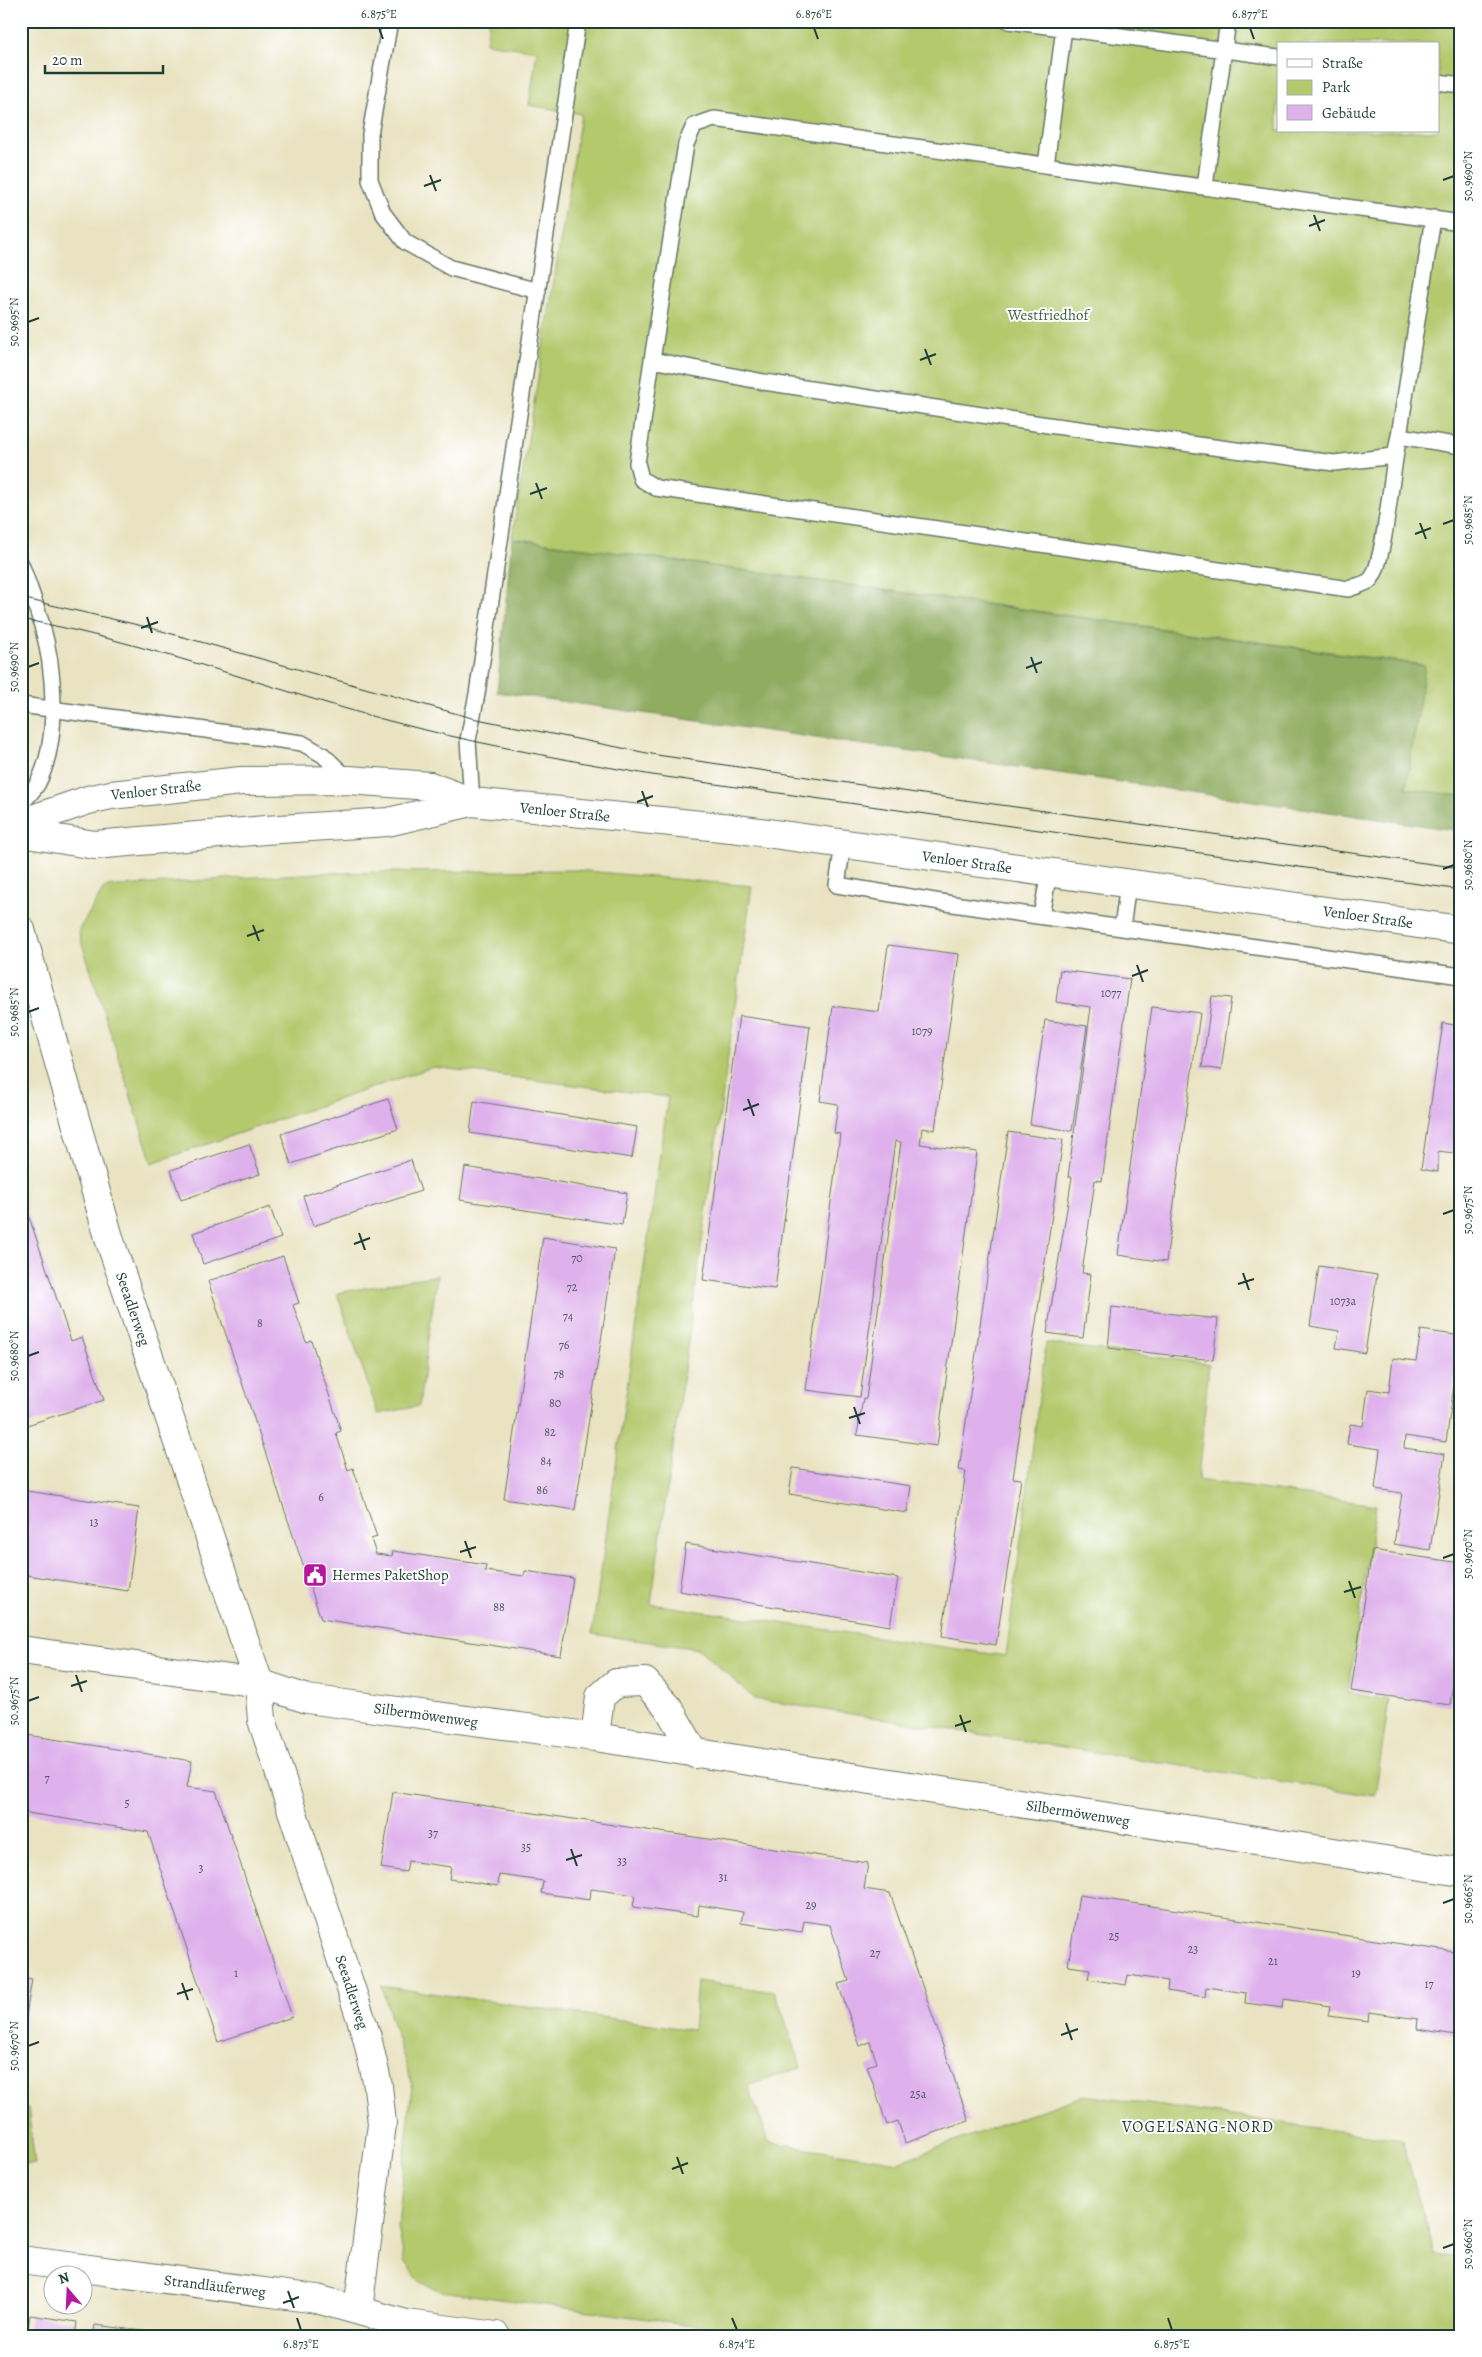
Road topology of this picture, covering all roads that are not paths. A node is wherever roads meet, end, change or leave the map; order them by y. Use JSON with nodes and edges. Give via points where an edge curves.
{"nodes":[{"id":1,"x":390,"y":21,"type":"edge"},
{"id":2,"x":578,"y":21,"type":"edge"},
{"id":3,"x":1009,"y":21,"type":"edge"},
{"id":4,"x":1228,"y":21,"type":"edge"},
{"id":5,"x":1064,"y":28,"type":"junction"},
{"id":6,"x":1224,"y":49,"type":"junction"},
{"id":7,"x":1277,"y":57,"type":"edge"},
{"id":8,"x":1440,"y":82,"type":"edge"},
{"id":9,"x":1461,"y":85,"type":"edge"},
{"id":10,"x":1046,"y":165,"type":"junction"},
{"id":11,"x":1205,"y":186,"type":"junction"},
{"id":12,"x":1433,"y":218,"type":"junction"},
{"id":13,"x":1461,"y":223,"type":"edge"},
{"id":14,"x":538,"y":291,"type":"junction"},
{"id":15,"x":652,"y":360,"type":"junction"},
{"id":16,"x":1400,"y":436,"type":"junction"},
{"id":17,"x":1461,"y":446,"type":"edge"},
{"id":18,"x":1394,"y":456,"type":"junction"},
{"id":19,"x":21,"y":564,"type":"edge"},
{"id":20,"x":21,"y":705,"type":"edge"},
{"id":21,"x":53,"y":709,"type":"junction"},
{"id":22,"x":349,"y":780,"type":"junction"},
{"id":23,"x":472,"y":802,"type":"junction"},
{"id":24,"x":21,"y":804,"type":"edge"},
{"id":25,"x":21,"y":823,"type":"edge"},
{"id":26,"x":21,"y":833,"type":"edge"},
{"id":27,"x":843,"y":844,"type":"junction"},
{"id":28,"x":1049,"y":873,"type":"junction"},
{"id":29,"x":1128,"y":884,"type":"junction"},
{"id":30,"x":1041,"y":916,"type":"junction"},
{"id":31,"x":1122,"y":928,"type":"junction"},
{"id":32,"x":21,"y":930,"type":"edge"},
{"id":33,"x":1461,"y":930,"type":"edge"},
{"id":34,"x":1461,"y":976,"type":"edge"},
{"id":35,"x":21,"y":1650,"type":"edge"},
{"id":36,"x":259,"y":1683,"type":"junction"},
{"id":37,"x":595,"y":1737,"type":"junction"},
{"id":38,"x":695,"y":1754,"type":"junction"},
{"id":39,"x":1461,"y":1872,"type":"edge"},
{"id":40,"x":21,"y":2260,"type":"edge"},
{"id":41,"x":358,"y":2310,"type":"junction"},
{"id":42,"x":496,"y":2336,"type":"edge"}],
"edges":[{"from":1,"to":14,"type":"lane","via":[[370,134],[370,180],[383,213],[405,242],[451,268]]},
{"from":2,"to":14,"type":"lane"},
{"from":3,"to":5,"type":"lane"},
{"from":4,"to":6,"type":"lane"},
{"from":5,"to":6,"type":"lane"},
{"from":5,"to":10,"type":"lane"},
{"from":6,"to":7,"type":"lane"},
{"from":6,"to":11,"type":"lane"},
{"from":8,"to":9,"type":"lane"},
{"from":10,"to":11,"type":"lane"},
{"from":10,"to":15,"type":"lane","via":[[714,119],[694,126],[686,144]]},
{"from":11,"to":12,"type":"lane"},
{"from":12,"to":13,"type":"lane"},
{"from":12,"to":16,"type":"lane"},
{"from":14,"to":23,"type":"lane","via":[[468,740]]},
{"from":15,"to":18,"type":"lane","via":[[764,382],[1315,461],[1334,463]]},
{"from":15,"to":18,"type":"lane","via":[[637,463],[641,479],[656,488],[1349,589],[1371,580],[1380,560]]},
{"from":16,"to":17,"type":"lane"},
{"from":16,"to":18,"type":"lane"},
{"from":19,"to":21,"type":"lane","via":[[41,622]]},
{"from":20,"to":21,"type":"lane"},
{"from":21,"to":22,"type":"lane","via":[[302,743],[323,755]]},
{"from":21,"to":24,"type":"lane","via":[[48,757],[37,784]]},
{"from":22,"to":23,"type":"street","name":"Venloer Straße","via":[[430,786]]},
{"from":22,"to":25,"type":"street","name":"Venloer Straße","via":[[241,781],[111,795]]},
{"from":23,"to":26,"type":"street","name":"Venloer Straße","via":[[388,822],[95,845]]},
{"from":23,"to":27,"type":"street","name":"Venloer Straße","via":[[731,828]]},
{"from":27,"to":28,"type":"street","name":"Venloer Straße"},
{"from":27,"to":30,"type":"lane","via":[[837,885]]},
{"from":28,"to":29,"type":"street","name":"Venloer Straße"},
{"from":28,"to":30,"type":"lane"},
{"from":29,"to":31,"type":"lane"},
{"from":29,"to":33,"type":"street","name":"Venloer Straße"},
{"from":30,"to":31,"type":"lane"},
{"from":31,"to":34,"type":"lane"},
{"from":32,"to":36,"type":"street","name":"Seeadlerweg","via":[[110,1241]]},
{"from":35,"to":36,"type":"street"},
{"from":36,"to":37,"type":"street","name":"Silbermöwenweg","via":[[307,1699]]},
{"from":36,"to":41,"type":"street","name":"Seeadlerweg","via":[[262,1720],[367,2036],[378,2086],[382,2124]]},
{"from":37,"to":38,"type":"street","name":"Silbermöwenweg"},
{"from":37,"to":38,"type":"street","via":[[600,1697],[616,1683],[645,1682],[668,1707]]},
{"from":38,"to":39,"type":"street","name":"Silbermöwenweg"},
{"from":40,"to":41,"type":"street","name":"Strandläuferweg","via":[[317,2299]]},
{"from":41,"to":42,"type":"street","name":"Strandläuferweg","via":[[406,2324]]}]}
